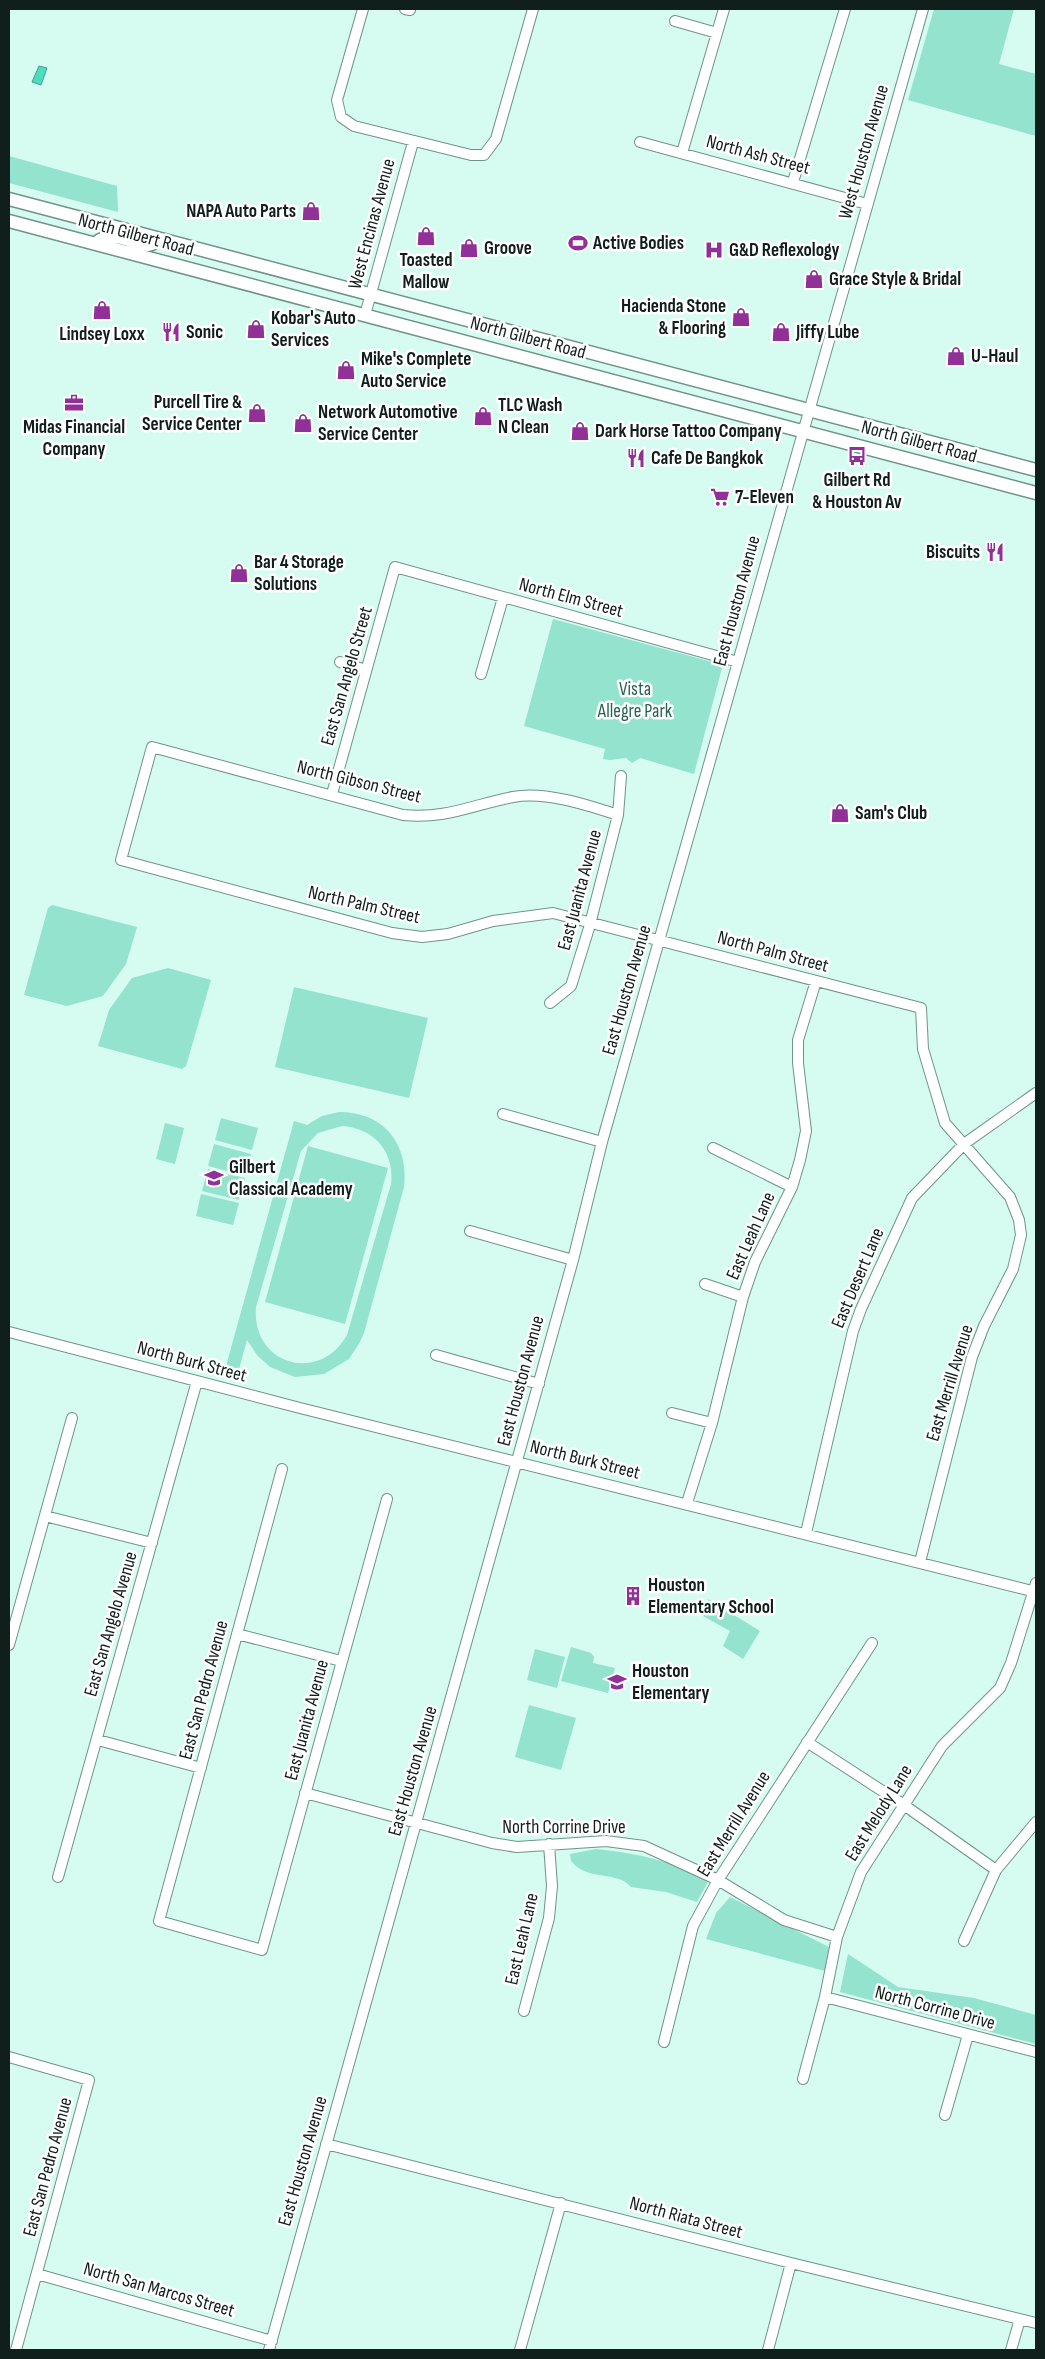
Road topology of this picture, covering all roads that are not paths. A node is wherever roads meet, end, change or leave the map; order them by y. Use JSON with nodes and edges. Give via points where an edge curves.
{"nodes":[{"id":1,"x":363,"y":9,"type":"edge"},
{"id":2,"x":533,"y":9,"type":"edge"},
{"id":3,"x":724,"y":9,"type":"edge"},
{"id":4,"x":845,"y":9,"type":"edge"},
{"id":5,"x":922,"y":9,"type":"edge"},
{"id":6,"x":674,"y":21,"type":"dead end"},
{"id":7,"x":717,"y":33,"type":"junction"},
{"id":8,"x":413,"y":142,"type":"junction"},
{"id":9,"x":640,"y":142,"type":"dead end"},
{"id":10,"x":682,"y":154,"type":"junction"},
{"id":11,"x":793,"y":182,"type":"junction"},
{"id":12,"x":9,"y":199,"type":"edge"},
{"id":13,"x":867,"y":204,"type":"junction"},
{"id":14,"x":9,"y":220,"type":"edge"},
{"id":15,"x":157,"y":238,"type":"junction"},
{"id":16,"x":96,"y":243,"type":"junction"},
{"id":17,"x":371,"y":295,"type":"junction"},
{"id":18,"x":365,"y":315,"type":"junction"},
{"id":19,"x":486,"y":325,"type":"junction"},
{"id":20,"x":481,"y":345,"type":"junction"},
{"id":21,"x":805,"y":421,"type":"junction"},
{"id":22,"x":1036,"y":470,"type":"edge"},
{"id":23,"x":1036,"y":493,"type":"edge"},
{"id":24,"x":395,"y":567,"type":"joint"},
{"id":25,"x":503,"y":598,"type":"junction"},
{"id":26,"x":340,"y":662,"type":"dead end"},
{"id":27,"x":738,"y":662,"type":"junction"},
{"id":28,"x":366,"y":670,"type":"junction"},
{"id":29,"x":482,"y":674,"type":"dead end"},
{"id":30,"x":621,"y":776,"type":"dead end"},
{"id":31,"x":332,"y":794,"type":"junction"},
{"id":32,"x":618,"y":815,"type":"junction"},
{"id":33,"x":121,"y":860,"type":"joint"},
{"id":34,"x":591,"y":922,"type":"junction"},
{"id":35,"x":660,"y":940,"type":"junction"},
{"id":36,"x":816,"y":981,"type":"junction"},
{"id":37,"x":550,"y":1003,"type":"dead end"},
{"id":38,"x":921,"y":1008,"type":"joint"},
{"id":39,"x":1036,"y":1093,"type":"edge"},
{"id":40,"x":503,"y":1114,"type":"dead end"},
{"id":41,"x":602,"y":1142,"type":"junction"},
{"id":42,"x":964,"y":1144,"type":"junction"},
{"id":43,"x":713,"y":1148,"type":"dead end"},
{"id":44,"x":792,"y":1187,"type":"junction"},
{"id":45,"x":470,"y":1231,"type":"dead end"},
{"id":46,"x":573,"y":1260,"type":"junction"},
{"id":47,"x":705,"y":1284,"type":"dead end"},
{"id":48,"x":743,"y":1297,"type":"junction"},
{"id":49,"x":9,"y":1332,"type":"edge"},
{"id":50,"x":436,"y":1355,"type":"dead end"},
{"id":51,"x":197,"y":1381,"type":"junction"},
{"id":52,"x":539,"y":1384,"type":"junction"},
{"id":53,"x":672,"y":1414,"type":"dead end"},
{"id":54,"x":72,"y":1418,"type":"dead end"},
{"id":55,"x":712,"y":1423,"type":"junction"},
{"id":56,"x":517,"y":1462,"type":"junction"},
{"id":57,"x":282,"y":1468,"type":"dead end"},
{"id":58,"x":387,"y":1499,"type":"dead end"},
{"id":59,"x":687,"y":1503,"type":"junction"},
{"id":60,"x":45,"y":1516,"type":"junction"},
{"id":61,"x":806,"y":1533,"type":"junction"},
{"id":62,"x":152,"y":1543,"type":"junction"},
{"id":63,"x":920,"y":1562,"type":"junction"},
{"id":64,"x":1036,"y":1589,"type":"edge"},
{"id":65,"x":237,"y":1634,"type":"junction"},
{"id":66,"x":872,"y":1643,"type":"dead end"},
{"id":67,"x":9,"y":1645,"type":"edge"},
{"id":68,"x":341,"y":1661,"type":"junction"},
{"id":69,"x":98,"y":1740,"type":"junction"},
{"id":70,"x":807,"y":1742,"type":"junction"},
{"id":71,"x":201,"y":1768,"type":"junction"},
{"id":72,"x":306,"y":1793,"type":"junction"},
{"id":73,"x":904,"y":1805,"type":"junction"},
{"id":74,"x":1036,"y":1822,"type":"edge"},
{"id":75,"x":416,"y":1823,"type":"junction"},
{"id":76,"x":549,"y":1844,"type":"junction"},
{"id":77,"x":996,"y":1870,"type":"junction"},
{"id":78,"x":58,"y":1877,"type":"dead end"},
{"id":79,"x":718,"y":1880,"type":"junction"},
{"id":80,"x":837,"y":1938,"type":"junction"},
{"id":81,"x":964,"y":1942,"type":"dead end"},
{"id":82,"x":262,"y":1950,"type":"joint"},
{"id":83,"x":826,"y":1997,"type":"junction"},
{"id":84,"x":524,"y":2011,"type":"dead end"},
{"id":85,"x":968,"y":2035,"type":"junction"},
{"id":86,"x":664,"y":2042,"type":"dead end"},
{"id":87,"x":1036,"y":2052,"type":"edge"},
{"id":88,"x":9,"y":2057,"type":"edge"},
{"id":89,"x":803,"y":2079,"type":"dead end"},
{"id":90,"x":945,"y":2115,"type":"dead end"},
{"id":91,"x":326,"y":2144,"type":"junction"},
{"id":92,"x":561,"y":2203,"type":"junction"},
{"id":93,"x":791,"y":2263,"type":"junction"},
{"id":94,"x":37,"y":2274,"type":"junction"},
{"id":95,"x":1020,"y":2320,"type":"junction"},
{"id":96,"x":1036,"y":2324,"type":"edge"},
{"id":97,"x":270,"y":2345,"type":"edge"},
{"id":98,"x":16,"y":2350,"type":"edge"},
{"id":99,"x":520,"y":2350,"type":"edge"},
{"id":100,"x":768,"y":2350,"type":"edge"},
{"id":101,"x":1011,"y":2350,"type":"edge"}],
"edges":[{"from":1,"to":8,"type":"street","via":[[337,100],[341,117],[354,126]]},
{"from":2,"to":8,"type":"street","via":[[496,139],[484,155]]},
{"from":3,"to":7,"type":"street"},
{"from":4,"to":11,"type":"street"},
{"from":5,"to":13,"type":"street","name":"West Houston Avenue"},
{"from":6,"to":7,"type":"street"},
{"from":7,"to":10,"type":"street"},
{"from":8,"to":17,"type":"street","name":"West Encinas Avenue"},
{"from":9,"to":10,"type":"street","name":"North Ash Street"},
{"from":10,"to":11,"type":"street","name":"North Ash Street"},
{"from":11,"to":13,"type":"street","name":"North Ash Street"},
{"from":12,"to":15,"type":"main road","name":"North Gilbert Road"},
{"from":13,"to":21,"type":"street","name":"West Houston Avenue"},
{"from":14,"to":16,"type":"main road","name":"North Gilbert Road"},
{"from":15,"to":16,"type":"main road","via":[[148,245],[103,236]]},
{"from":15,"to":17,"type":"main road","name":"North Gilbert Road"},
{"from":16,"to":18,"type":"main road","name":"North Gilbert Road"},
{"from":17,"to":18,"type":"street","name":"West Encinas Avenue"},
{"from":17,"to":19,"type":"main road","name":"North Gilbert Road"},
{"from":18,"to":20,"type":"main road","name":"North Gilbert Road"},
{"from":19,"to":20,"type":"main road"},
{"from":19,"to":21,"type":"main road","name":"North Gilbert Road"},
{"from":20,"to":21,"type":"main road","name":"North Gilbert Road"},
{"from":21,"to":22,"type":"main road","name":"North Gilbert Road"},
{"from":21,"to":23,"type":"main road","name":"North Gilbert Road"},
{"from":21,"to":27,"type":"street","name":"East Houston Avenue"},
{"from":24,"to":25,"type":"street","name":"North Elm Street"},
{"from":24,"to":28,"type":"street","name":"East San Angelo Street"},
{"from":25,"to":27,"type":"street","name":"North Elm Street"},
{"from":25,"to":29,"type":"street"},
{"from":26,"to":28,"type":"street"},
{"from":27,"to":35,"type":"street","name":"East Houston Avenue"},
{"from":28,"to":31,"type":"street","name":"East San Angelo Street"},
{"from":30,"to":32,"type":"street","name":"East Juanita Avenue"},
{"from":31,"to":32,"type":"street","name":"North Gibson Street","via":[[403,815],[428,817],[514,797],[549,798]]},
{"from":31,"to":33,"type":"street","name":"North Gibson Street","via":[[152,747]]},
{"from":32,"to":34,"type":"street","name":"East Juanita Avenue"},
{"from":33,"to":34,"type":"street","name":"North Palm Street","via":[[399,934],[448,934],[492,920],[534,914],[553,913]]},
{"from":34,"to":35,"type":"street","name":"North Palm Street"},
{"from":34,"to":37,"type":"street","name":"East Juanita Avenue","via":[[571,986]]},
{"from":35,"to":36,"type":"street","name":"North Palm Street"},
{"from":35,"to":41,"type":"street","name":"East Houston Avenue"},
{"from":36,"to":38,"type":"street","name":"North Palm Street"},
{"from":36,"to":44,"type":"street","name":"East Leah Lane","via":[[798,1040],[806,1132]]},
{"from":38,"to":42,"type":"street","name":"East Merrill Avenue","via":[[923,1049],[945,1123]]},
{"from":39,"to":42,"type":"street","name":"East Desert Lane"},
{"from":40,"to":41,"type":"street"},
{"from":41,"to":46,"type":"street","name":"East Houston Avenue"},
{"from":42,"to":61,"type":"street","name":"East Desert Lane","via":[[912,1198],[861,1309],[853,1331]]},
{"from":42,"to":63,"type":"street","name":"East Merrill Avenue","via":[[1010,1197],[1019,1220],[1020,1250],[1014,1270],[984,1326],[972,1357]]},
{"from":43,"to":44,"type":"street"},
{"from":44,"to":48,"type":"street","name":"East Leah Lane","via":[[755,1262]]},
{"from":45,"to":46,"type":"street"},
{"from":46,"to":52,"type":"street","name":"East Houston Avenue"},
{"from":47,"to":48,"type":"street"},
{"from":48,"to":55,"type":"street","name":"East Leah Lane"},
{"from":49,"to":51,"type":"street","name":"North Burk Street"},
{"from":50,"to":52,"type":"street"},
{"from":51,"to":56,"type":"street","name":"North Burk Street"},
{"from":51,"to":62,"type":"street","name":"East San Angelo Avenue"},
{"from":52,"to":56,"type":"street","name":"East Houston Avenue"},
{"from":53,"to":55,"type":"street"},
{"from":54,"to":60,"type":"street"},
{"from":55,"to":59,"type":"street","name":"East Leah Lane"},
{"from":56,"to":59,"type":"street","name":"North Burk Street"},
{"from":56,"to":75,"type":"street","name":"East Houston Avenue"},
{"from":57,"to":65,"type":"street","name":"East San Pedro Avenue"},
{"from":58,"to":68,"type":"street","name":"East Juanita Avenue"},
{"from":59,"to":61,"type":"street","name":"North Burk Street"},
{"from":60,"to":62,"type":"street"},
{"from":60,"to":67,"type":"street"},
{"from":61,"to":63,"type":"street","name":"North Burk Street"},
{"from":62,"to":69,"type":"street","name":"East San Angelo Avenue"},
{"from":63,"to":64,"type":"street","name":"North Burk Street"},
{"from":64,"to":73,"type":"street","name":"East Melody Lane","via":[[1000,1688],[942,1746]]},
{"from":65,"to":68,"type":"street"},
{"from":65,"to":71,"type":"street","name":"East San Pedro Avenue"},
{"from":66,"to":70,"type":"street","name":"East Merrill Avenue"},
{"from":68,"to":72,"type":"street","name":"East Juanita Avenue"},
{"from":69,"to":71,"type":"street"},
{"from":69,"to":78,"type":"street","name":"East San Angelo Avenue"},
{"from":70,"to":73,"type":"street"},
{"from":70,"to":79,"type":"street","name":"East Merrill Avenue"},
{"from":71,"to":82,"type":"street","name":"East San Pedro Avenue","via":[[158,1921]]},
{"from":72,"to":75,"type":"street","name":"North Corrine Drive"},
{"from":72,"to":82,"type":"street","name":"East Juanita Avenue"},
{"from":73,"to":77,"type":"street"},
{"from":73,"to":80,"type":"street","name":"East Melody Lane","via":[[861,1872]]},
{"from":74,"to":77,"type":"street"},
{"from":75,"to":76,"type":"street","name":"North Corrine Drive","via":[[517,1847]]},
{"from":75,"to":91,"type":"street","name":"East Houston Avenue"},
{"from":76,"to":79,"type":"street","name":"North Corrine Drive","via":[[606,1841],[644,1846]]},
{"from":76,"to":84,"type":"street","name":"East Leah Lane","via":[[552,1886],[549,1918]]},
{"from":77,"to":81,"type":"street"},
{"from":79,"to":80,"type":"street","name":"North Corrine Drive","via":[[784,1920]]},
{"from":79,"to":86,"type":"street","name":"East Merrill Avenue","via":[[694,1926]]},
{"from":80,"to":83,"type":"street","name":"East Melody Lane"},
{"from":83,"to":85,"type":"street","name":"North Corrine Drive"},
{"from":83,"to":89,"type":"street","name":"East Melody Lane"},
{"from":85,"to":87,"type":"street","name":"North Corrine Drive"},
{"from":85,"to":90,"type":"street"},
{"from":88,"to":94,"type":"street","name":"East San Pedro Avenue","via":[[89,2080]]},
{"from":91,"to":92,"type":"street","name":"North Riata Street"},
{"from":91,"to":97,"type":"street","name":"East Houston Avenue"},
{"from":92,"to":93,"type":"street","name":"North Riata Street"},
{"from":92,"to":99,"type":"street"},
{"from":93,"to":95,"type":"street","name":"North Riata Street"},
{"from":93,"to":100,"type":"street"},
{"from":94,"to":97,"type":"street","name":"North San Marcos Street"},
{"from":94,"to":98,"type":"street","name":"East San Pedro Avenue"},
{"from":95,"to":96,"type":"street","name":"North Riata Street"},
{"from":95,"to":101,"type":"street"}]}
